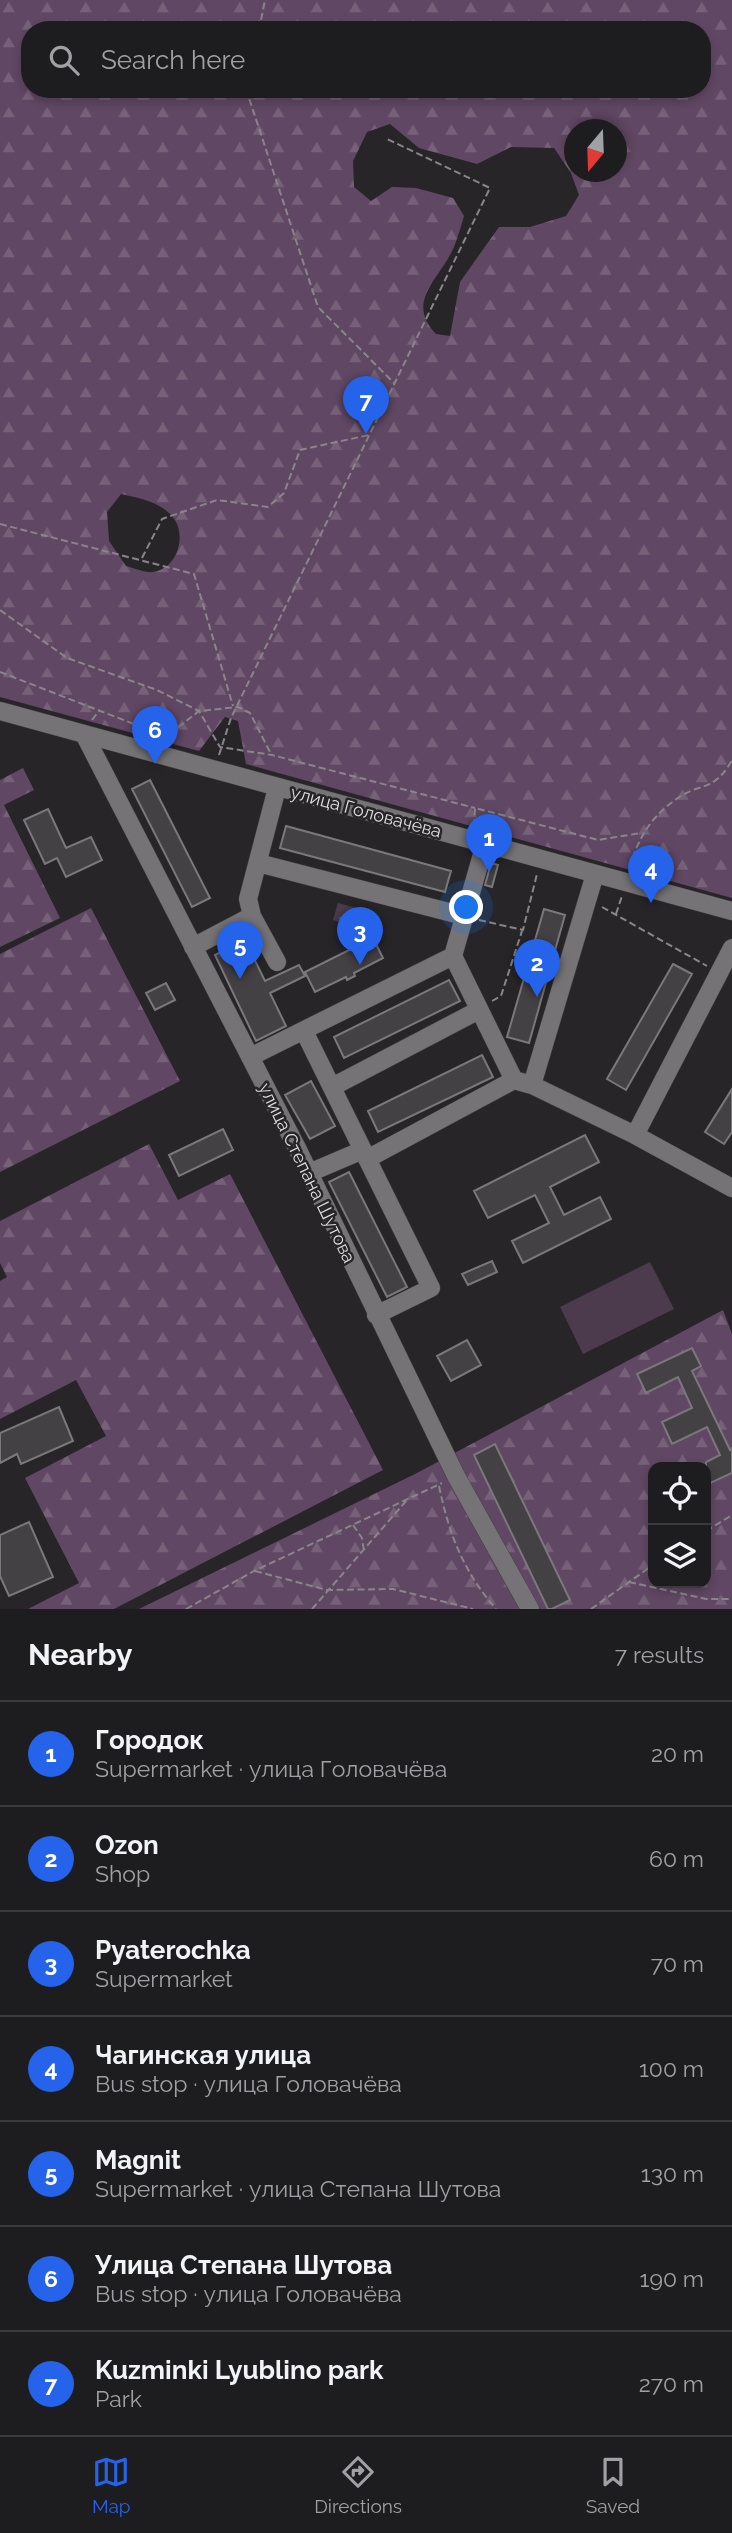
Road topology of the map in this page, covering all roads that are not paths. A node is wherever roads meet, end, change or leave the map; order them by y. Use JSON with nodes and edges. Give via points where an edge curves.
{"nodes":[{"id":1,"x":0,"y":711,"type":"edge"},
{"id":2,"x":85,"y":736,"type":"junction"},
{"id":3,"x":277,"y":788,"type":"junction"},
{"id":4,"x":477,"y":842,"type":"junction"},
{"id":5,"x":258,"y":863,"type":"junction"},
{"id":6,"x":596,"y":874,"type":"junction"},
{"id":7,"x":732,"y":911,"type":"edge"},
{"id":8,"x":252,"y":916,"type":"junction"},
{"id":9,"x":464,"y":916,"type":"junction"},
{"id":10,"x":194,"y":947,"type":"junction"},
{"id":11,"x":732,"y":948,"type":"edge"},
{"id":12,"x":453,"y":956,"type":"junction"},
{"id":13,"x":276,"y":962,"type":"dead end"},
{"id":14,"x":479,"y":1010,"type":"junction"},
{"id":15,"x":304,"y":1031,"type":"junction"},
{"id":16,"x":250,"y":1057,"type":"junction"},
{"id":17,"x":514,"y":1080,"type":"junction"},
{"id":18,"x":532,"y":1085,"type":"junction"},
{"id":19,"x":332,"y":1087,"type":"junction"},
{"id":20,"x":635,"y":1135,"type":"junction"},
{"id":21,"x":365,"y":1154,"type":"junction"},
{"id":22,"x":309,"y":1174,"type":"junction"},
{"id":23,"x":732,"y":1188,"type":"edge"},
{"id":24,"x":376,"y":1315,"type":"junction"},
{"id":25,"x":530,"y":1609,"type":"edge"}],
"edges":[{"from":1,"to":2,"type":"street","name":"улица Головачёва"},
{"from":2,"to":3,"type":"street","name":"улица Головачёва"},
{"from":2,"to":10,"type":"street","name":"улица Степана Шутова"},
{"from":3,"to":4,"type":"street","name":"улица Головачёва"},
{"from":3,"to":5,"type":"street"},
{"from":4,"to":6,"type":"street","name":"улица Головачёва"},
{"from":4,"to":9,"type":"street"},
{"from":5,"to":8,"type":"street","via":[[248,899]]},
{"from":5,"to":9,"type":"street"},
{"from":6,"to":7,"type":"street","name":"улица Головачёва","via":[[625,887]]},
{"from":6,"to":18,"type":"street"},
{"from":8,"to":10,"type":"street"},
{"from":8,"to":13,"type":"street"},
{"from":9,"to":12,"type":"street"},
{"from":10,"to":16,"type":"street","name":"улица Степана Шутова"},
{"from":11,"to":20,"type":"street"},
{"from":12,"to":14,"type":"street"},
{"from":12,"to":15,"type":"street"},
{"from":14,"to":17,"type":"street"},
{"from":14,"to":19,"type":"street"},
{"from":15,"to":16,"type":"street"},
{"from":15,"to":19,"type":"street"},
{"from":16,"to":22,"type":"street","name":"улица Степана Шутова"},
{"from":17,"to":18,"type":"street"},
{"from":17,"to":21,"type":"street"},
{"from":18,"to":20,"type":"street"},
{"from":19,"to":21,"type":"street"},
{"from":20,"to":23,"type":"street"},
{"from":21,"to":22,"type":"street"},
{"from":21,"to":24,"type":"street","via":[[431,1288]]},
{"from":22,"to":24,"type":"street","name":"улица Степана Шутова"},
{"from":24,"to":25,"type":"street","name":"улица Степана Шутова","via":[[456,1476]]}]}
